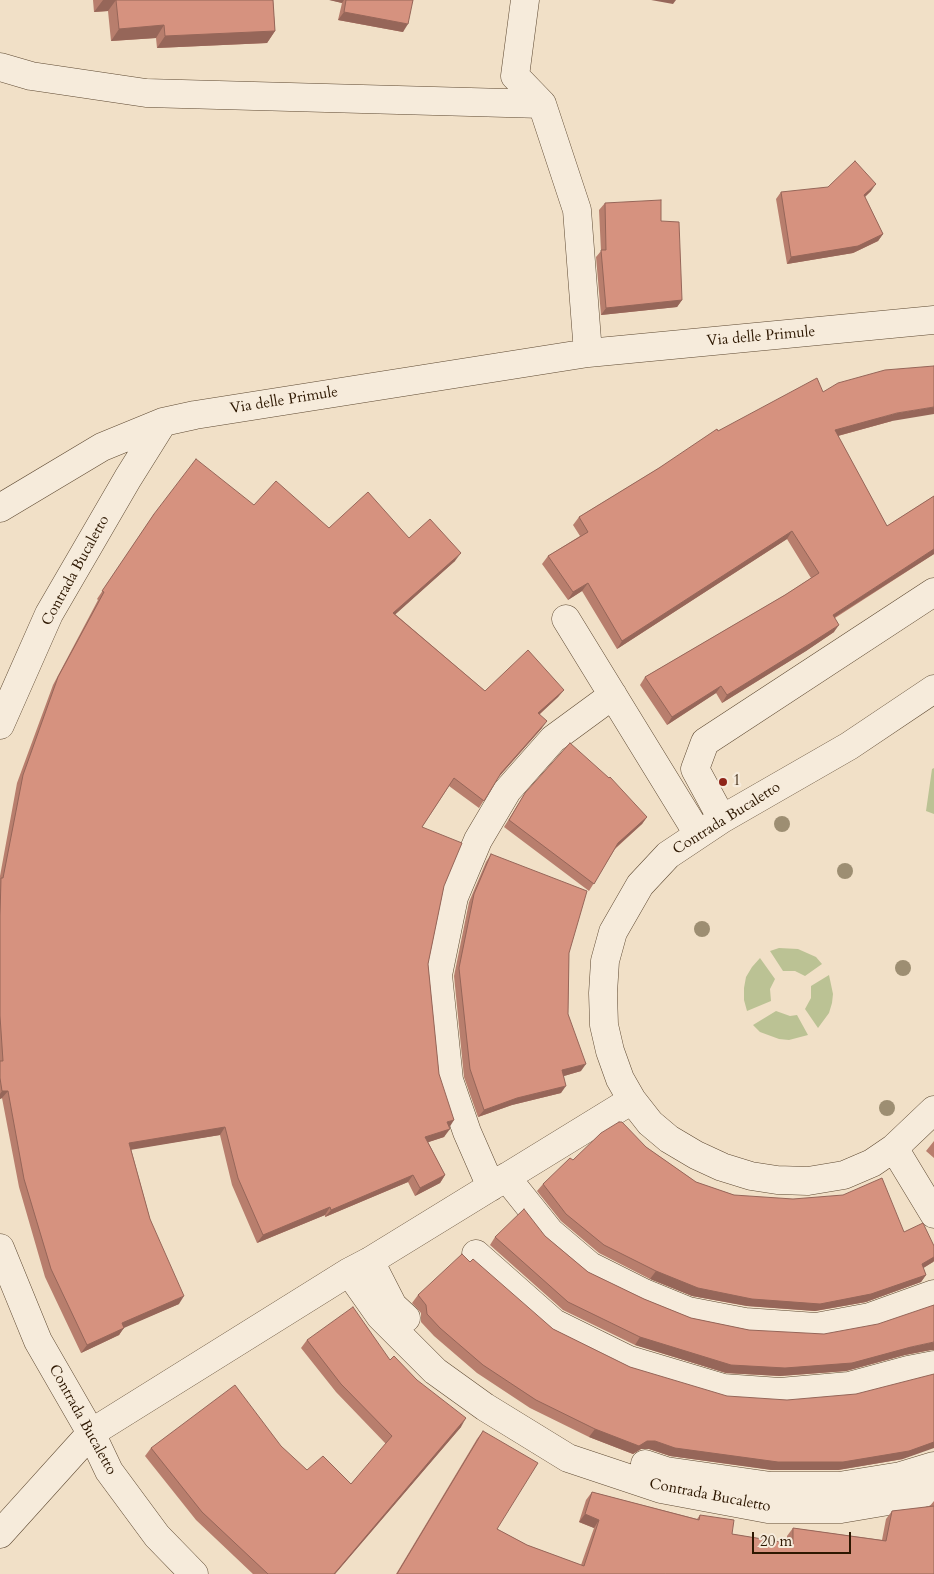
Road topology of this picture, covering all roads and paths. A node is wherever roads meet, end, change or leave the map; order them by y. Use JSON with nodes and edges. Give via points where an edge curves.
{"nodes":[{"id":1,"x":525,"y":0,"type":"edge"},
{"id":2,"x":0,"y":67,"type":"edge"},
{"id":3,"x":542,"y":104,"type":"junction"},
{"id":4,"x":934,"y":320,"type":"edge"},
{"id":5,"x":588,"y":353,"type":"junction"},
{"id":6,"x":163,"y":422,"type":"junction"},
{"id":7,"x":0,"y":508,"type":"edge"},
{"id":8,"x":934,"y":592,"type":"edge"},
{"id":9,"x":566,"y":619,"type":"dead end"},
{"id":10,"x":934,"y":689,"type":"edge"},
{"id":11,"x":613,"y":695,"type":"junction"},
{"id":12,"x":0,"y":725,"type":"edge"},
{"id":13,"x":722,"y":819,"type":"junction"},
{"id":14,"x":698,"y":834,"type":"junction"},
{"id":15,"x":632,"y":1100,"type":"junction"},
{"id":16,"x":934,"y":1110,"type":"edge"},
{"id":17,"x":894,"y":1148,"type":"junction"},
{"id":18,"x":498,"y":1182,"type":"junction"},
{"id":19,"x":934,"y":1214,"type":"edge"},
{"id":20,"x":0,"y":1248,"type":"edge"},
{"id":21,"x":476,"y":1254,"type":"dead end"},
{"id":22,"x":359,"y":1267,"type":"junction"},
{"id":23,"x":934,"y":1294,"type":"edge"},
{"id":24,"x":934,"y":1365,"type":"edge"},
{"id":25,"x":91,"y":1433,"type":"junction"},
{"id":26,"x":934,"y":1466,"type":"edge"},
{"id":27,"x":934,"y":1490,"type":"edge"},
{"id":28,"x":0,"y":1534,"type":"edge"},
{"id":29,"x":194,"y":1574,"type":"edge"}],
"edges":[{"from":1,"to":3,"type":"street","via":[[515,76]]},
{"from":2,"to":3,"type":"street","via":[[31,76],[146,93]]},
{"from":3,"to":5,"type":"street","via":[[577,210]]},
{"from":4,"to":5,"type":"street","name":"Via delle Primule"},
{"from":5,"to":6,"type":"street","name":"Via delle Primule"},
{"from":6,"to":7,"type":"street","name":"Via delle Primule","via":[[102,447]]},
{"from":6,"to":12,"type":"street","name":"Contrada Bucaletto","via":[[49,614]]},
{"from":8,"to":13,"type":"street","via":[[705,742],[696,769]]},
{"from":9,"to":11,"type":"street"},
{"from":10,"to":13,"type":"street","name":"Contrada Bucaletto","via":[[848,746]]},
{"from":11,"to":14,"type":"street"},
{"from":11,"to":18,"type":"street","via":[[553,740],[507,791],[478,840],[454,897],[438,975],[449,1080],[467,1132]]},
{"from":13,"to":14,"type":"street","name":"Contrada Bucaletto"},
{"from":14,"to":15,"type":"street","name":"Contrada Bucaletto","via":[[668,855],[640,885],[613,932],[605,961],[604,1025],[620,1079]]},
{"from":15,"to":17,"type":"street","name":"Contrada Bucaletto","via":[[650,1123],[669,1139],[696,1156],[750,1176],[808,1181],[844,1175],[872,1163]]},
{"from":15,"to":18,"type":"street"},
{"from":16,"to":17,"type":"street","name":"Contrada Bucaletto"},
{"from":17,"to":19,"type":"street"},
{"from":18,"to":22,"type":"street"},
{"from":18,"to":23,"type":"street","via":[[590,1266],[644,1293],[688,1310],[745,1322],[816,1327],[870,1317]]},
{"from":20,"to":25,"type":"street","name":"Contrada Bucaletto","via":[[38,1341]]},
{"from":21,"to":24,"type":"street","via":[[554,1323],[629,1360],[723,1388],[780,1392],[849,1386]]},
{"from":22,"to":25,"type":"street"},
{"from":22,"to":26,"type":"street","via":[[393,1306],[447,1357],[494,1394],[576,1440],[666,1471],[771,1486],[839,1486],[901,1476]]},
{"from":22,"to":27,"type":"street","name":"Contrada Bucaletto","via":[[380,1316],[435,1371],[485,1407],[568,1458],[661,1489],[768,1509],[841,1509]]},
{"from":25,"to":28,"type":"street"},
{"from":25,"to":29,"type":"street","name":"Contrada Bucaletto","via":[[109,1471],[157,1536]]}]}
